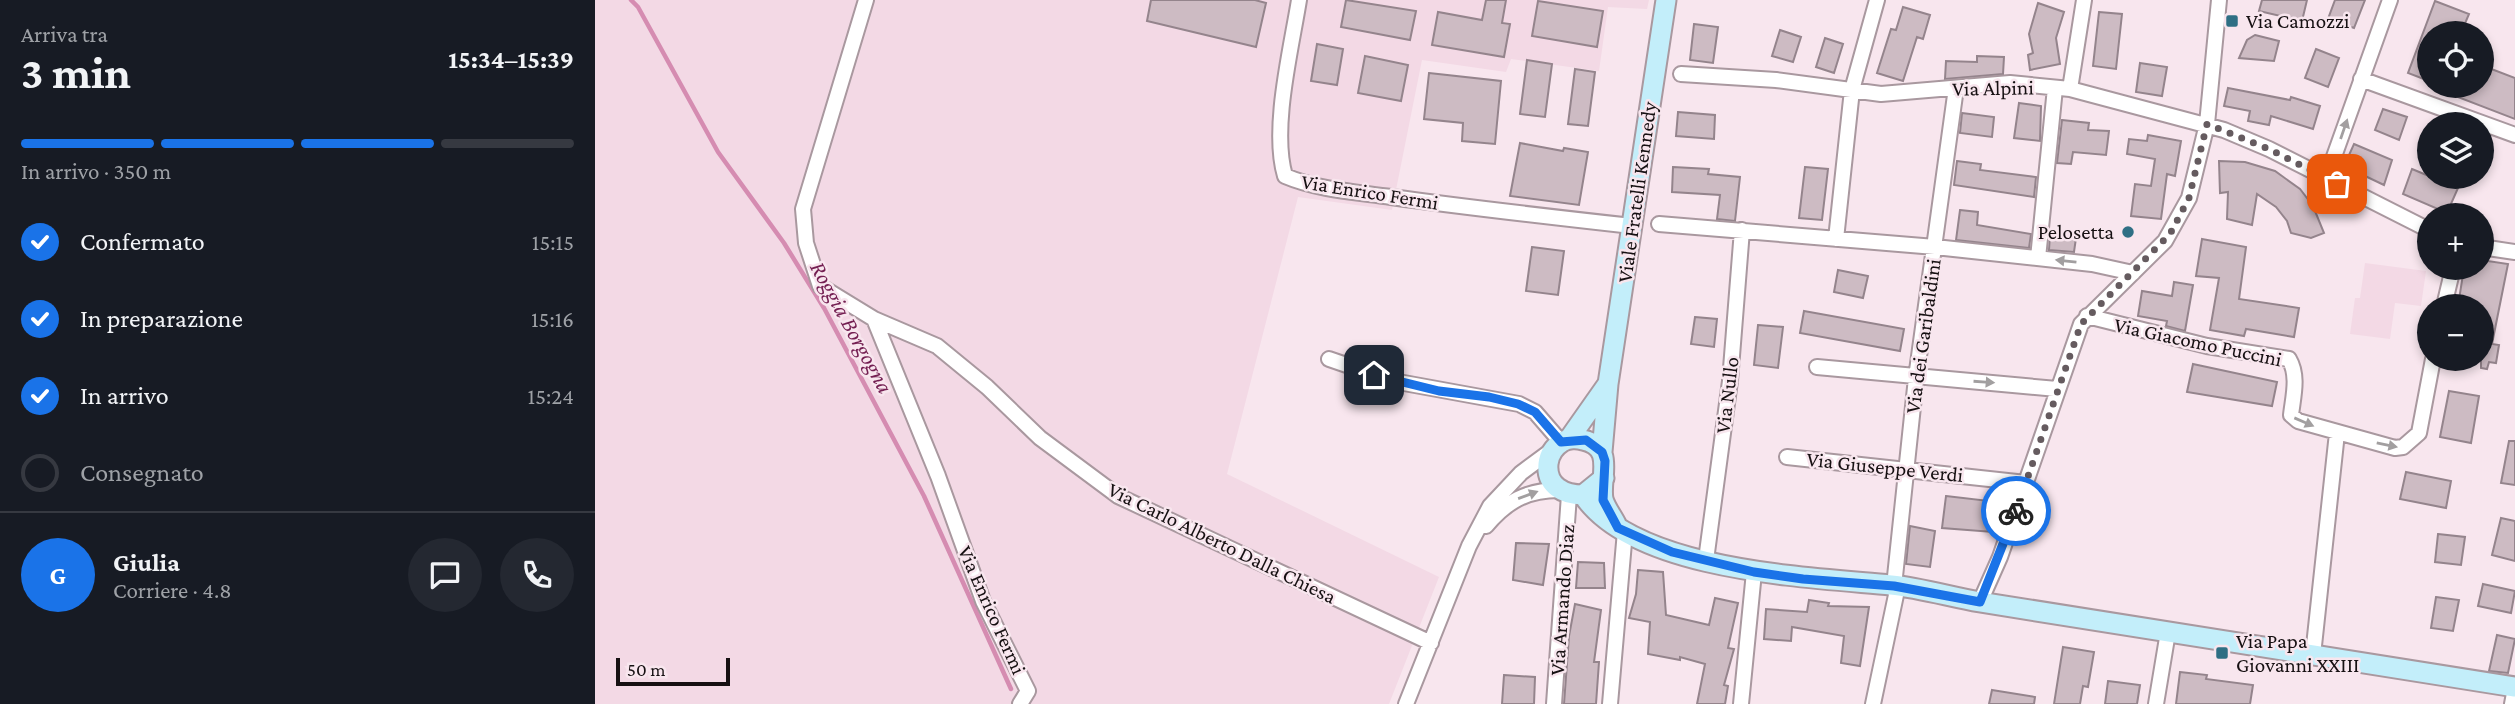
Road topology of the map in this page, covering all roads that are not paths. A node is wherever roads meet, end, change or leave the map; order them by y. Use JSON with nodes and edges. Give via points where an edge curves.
{"nodes":[{"id":1,"x":866,"y":0,"type":"edge"},
{"id":2,"x":1299,"y":0,"type":"edge"},
{"id":3,"x":1666,"y":0,"type":"edge"},
{"id":4,"x":1877,"y":0,"type":"edge"},
{"id":5,"x":2084,"y":0,"type":"edge"},
{"id":6,"x":2219,"y":0,"type":"edge"},
{"id":7,"x":2390,"y":0,"type":"edge"},
{"id":8,"x":1681,"y":74,"type":"dead end"},
{"id":9,"x":2361,"y":79,"type":"junction"},
{"id":10,"x":1956,"y":88,"type":"junction"},
{"id":11,"x":2055,"y":88,"type":"junction"},
{"id":12,"x":2070,"y":89,"type":"junction"},
{"id":13,"x":1852,"y":90,"type":"junction"},
{"id":14,"x":2207,"y":124,"type":"junction"},
{"id":15,"x":2515,"y":135,"type":"edge"},
{"id":16,"x":2326,"y":178,"type":"junction"},
{"id":17,"x":1659,"y":224,"type":"dead end"},
{"id":18,"x":2417,"y":224,"type":"edge"},
{"id":19,"x":1632,"y":226,"type":"junction"},
{"id":20,"x":1742,"y":230,"type":"junction"},
{"id":21,"x":1836,"y":239,"type":"junction"},
{"id":22,"x":1935,"y":247,"type":"junction"},
{"id":23,"x":2494,"y":249,"type":"edge"},
{"id":24,"x":2515,"y":252,"type":"edge"},
{"id":25,"x":2038,"y":258,"type":"junction"},
{"id":26,"x":2133,"y":273,"type":"junction"},
{"id":27,"x":2087,"y":316,"type":"junction"},
{"id":28,"x":874,"y":319,"type":"junction"},
{"id":29,"x":1329,"y":359,"type":"dead end"},
{"id":30,"x":1817,"y":367,"type":"dead end"},
{"id":31,"x":2430,"y":371,"type":"edge"},
{"id":32,"x":1916,"y":378,"type":"junction"},
{"id":33,"x":1608,"y":384,"type":"junction"},
{"id":34,"x":2057,"y":389,"type":"junction"},
{"id":35,"x":2337,"y":433,"type":"junction"},
{"id":36,"x":1562,"y":443,"type":"junction"},
{"id":37,"x":1602,"y":452,"type":"junction"},
{"id":38,"x":1787,"y":457,"type":"dead end"},
{"id":39,"x":1906,"y":469,"type":"junction"},
{"id":40,"x":1604,"y":478,"type":"junction"},
{"id":41,"x":2026,"y":482,"type":"junction"},
{"id":42,"x":1570,"y":493,"type":"junction"},
{"id":43,"x":1622,"y":529,"type":"junction"},
{"id":44,"x":1469,"y":546,"type":"junction"},
{"id":45,"x":1706,"y":560,"type":"junction"},
{"id":46,"x":1754,"y":572,"type":"junction"},
{"id":47,"x":1894,"y":586,"type":"junction"},
{"id":48,"x":1980,"y":602,"type":"junction"},
{"id":49,"x":2168,"y":632,"type":"junction"},
{"id":50,"x":1431,"y":643,"type":"junction"},
{"id":51,"x":2313,"y":655,"type":"junction"},
{"id":52,"x":2515,"y":687,"type":"edge"},
{"id":53,"x":1020,"y":704,"type":"edge"},
{"id":54,"x":1406,"y":704,"type":"edge"},
{"id":55,"x":1554,"y":704,"type":"edge"},
{"id":56,"x":1610,"y":704,"type":"edge"},
{"id":57,"x":1741,"y":704,"type":"edge"},
{"id":58,"x":1873,"y":704,"type":"edge"},
{"id":59,"x":2157,"y":704,"type":"edge"},
{"id":60,"x":2512,"y":704,"type":"edge"}],
"edges":[{"from":1,"to":28,"type":"street","name":"Via Carlo Alberto Dalla Chiesa","via":[[803,209],[806,243],[821,286]]},
{"from":2,"to":19,"type":"street","name":"Via Enrico Fermi","via":[[1280,134],[1285,176],[1339,190]]},
{"from":3,"to":19,"type":"street","name":"Viale Fratelli Kennedy"},
{"from":4,"to":13,"type":"street"},
{"from":5,"to":12,"type":"street"},
{"from":6,"to":14,"type":"street"},
{"from":7,"to":9,"type":"street"},
{"from":8,"to":13,"type":"street","name":"Via Alpini"},
{"from":9,"to":15,"type":"street"},
{"from":16,"to":9,"type":"street","one_way":true},
{"from":10,"to":11,"type":"street","name":"Via Alpini","via":[[2010,83]]},
{"from":10,"to":13,"type":"street","name":"Via Alpini","via":[[1881,94]]},
{"from":10,"to":22,"type":"street","name":"Via dei Garibaldini"},
{"from":11,"to":12,"type":"street","name":"Via Alpini"},
{"from":11,"to":25,"type":"street"},
{"from":12,"to":14,"type":"street","name":"Via Alpini"},
{"from":13,"to":21,"type":"street"},
{"from":14,"to":16,"type":"street","name":"Via Alpini"},
{"from":14,"to":26,"type":"street","via":[[2198,169],[2178,222]]},
{"from":16,"to":18,"type":"street","name":"Via Alpini"},
{"from":17,"to":20,"type":"street"},
{"from":19,"to":33,"type":"street","name":"Viale Fratelli Kennedy"},
{"from":20,"to":21,"type":"street"},
{"from":20,"to":45,"type":"street","name":"Via Nullo","via":[[1730,381]]},
{"from":21,"to":22,"type":"street"},
{"from":22,"to":25,"type":"street"},
{"from":22,"to":32,"type":"street","name":"Via dei Garibaldini"},
{"from":23,"to":24,"type":"street"},
{"from":26,"to":25,"type":"street","one_way":true},
{"from":26,"to":27,"type":"street"},
{"from":27,"to":34,"type":"street"},
{"from":27,"to":35,"type":"street","name":"Via Giacomo Puccini","one_way":true,"via":[[2207,346],[2289,359],[2294,368],[2291,415]]},
{"from":28,"to":50,"type":"street","name":"Via Carlo Alberto Dalla Chiesa","via":[[937,346],[1040,438],[1118,496]]},
{"from":28,"to":53,"type":"street","name":"Via Enrico Fermi","via":[[983,601],[1028,691]]},
{"from":29,"to":36,"type":"street","via":[[1393,381],[1518,404],[1535,412]]},
{"from":30,"to":32,"type":"street"},
{"from":35,"to":31,"type":"street","one_way":true,"via":[[2403,447],[2419,433],[2417,420]]},
{"from":32,"to":34,"type":"street","one_way":true},
{"from":32,"to":39,"type":"street","name":"Via dei Garibaldini"},
{"from":33,"to":36,"type":"street","name":"Viale Fratelli Kennedy"},
{"from":33,"to":37,"type":"street","name":"Viale Fratelli Kennedy"},
{"from":34,"to":41,"type":"street"},
{"from":35,"to":51,"type":"street"},
{"from":36,"to":37,"type":"street","via":[[1586,440]]},
{"from":36,"to":42,"type":"street","via":[[1548,471]]},
{"from":36,"to":44,"type":"street","via":[[1521,473],[1490,506]]},
{"from":37,"to":40,"type":"street"},
{"from":38,"to":39,"type":"street","name":"Via Giuseppe Verdi"},
{"from":39,"to":41,"type":"street","name":"Via Giuseppe Verdi"},
{"from":39,"to":47,"type":"street","name":"Via dei Garibaldini"},
{"from":40,"to":42,"type":"street"},
{"from":40,"to":43,"type":"street","via":[[1603,500]]},
{"from":41,"to":48,"type":"street"},
{"from":42,"to":43,"type":"street"},
{"from":44,"to":42,"type":"street","one_way":true,"via":[[1501,508],[1528,492]]},
{"from":42,"to":55,"type":"street","name":"Via Armando Diaz"},
{"from":43,"to":45,"type":"street","via":[[1672,552]]},
{"from":43,"to":56,"type":"street"},
{"from":44,"to":50,"type":"street"},
{"from":45,"to":46,"type":"street"},
{"from":46,"to":47,"type":"street"},
{"from":46,"to":57,"type":"street"},
{"from":47,"to":48,"type":"street"},
{"from":47,"to":58,"type":"street","name":"Via dei Garibaldini","via":[[1896,596]]},
{"from":48,"to":49,"type":"street"},
{"from":49,"to":51,"type":"street"},
{"from":49,"to":59,"type":"street"},
{"from":50,"to":54,"type":"street"},
{"from":51,"to":52,"type":"street"},
{"from":52,"to":60,"type":"street"}]}
